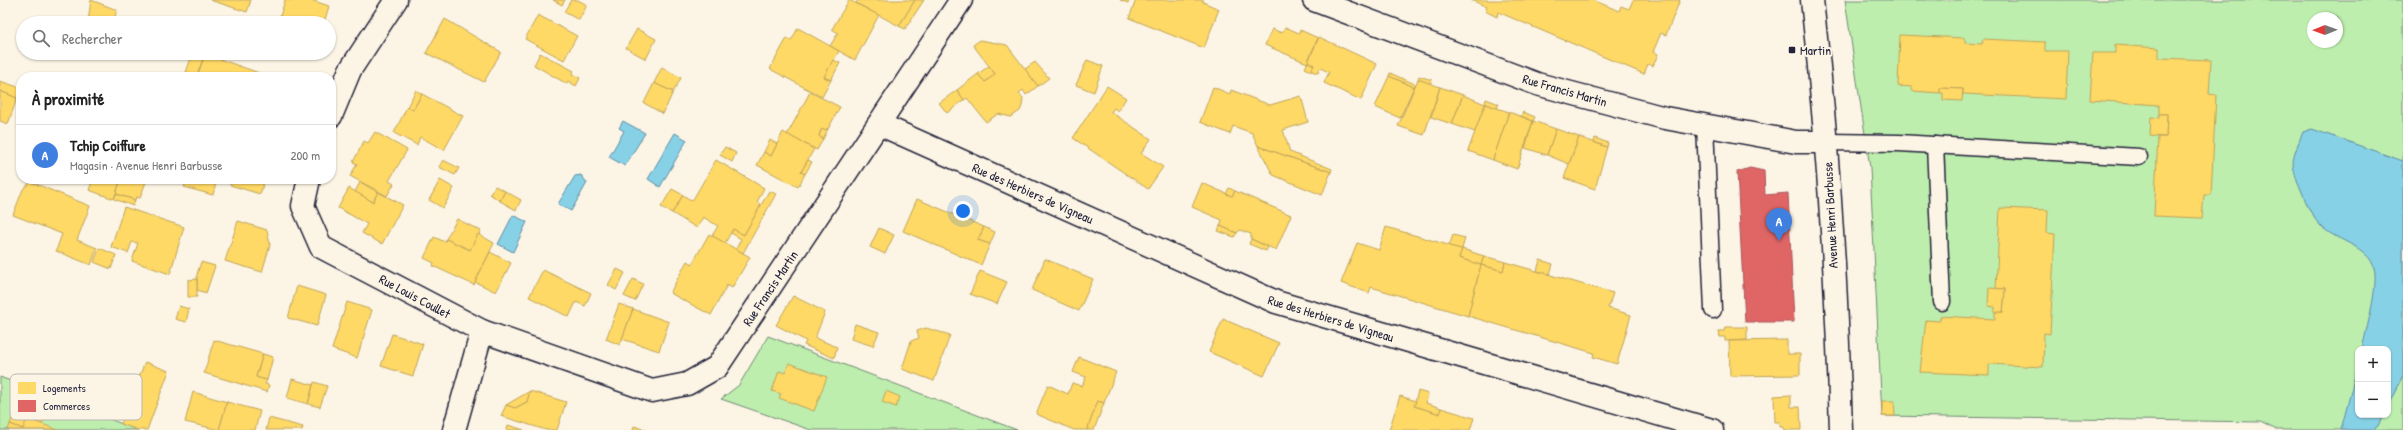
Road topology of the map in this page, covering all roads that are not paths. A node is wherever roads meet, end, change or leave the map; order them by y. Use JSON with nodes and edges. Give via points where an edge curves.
{"nodes":[{"id":1,"x":396,"y":0,"type":"edge"},
{"id":2,"x":961,"y":0,"type":"edge"},
{"id":3,"x":1314,"y":0,"type":"edge"},
{"id":4,"x":1812,"y":0,"type":"edge"},
{"id":5,"x":336,"y":104,"type":"edge"},
{"id":6,"x":879,"y":124,"type":"junction"},
{"id":7,"x":1705,"y":125,"type":"junction"},
{"id":8,"x":1826,"y":142,"type":"junction"},
{"id":9,"x":1935,"y":145,"type":"junction"},
{"id":10,"x":2139,"y":157,"type":"dead end"},
{"id":11,"x":308,"y":184,"type":"edge"},
{"id":12,"x":1942,"y":302,"type":"dead end"},
{"id":13,"x":1713,"y":310,"type":"dead end"},
{"id":14,"x":482,"y":331,"type":"junction"},
{"id":15,"x":454,"y":430,"type":"edge"},
{"id":16,"x":1712,"y":430,"type":"edge"},
{"id":17,"x":1841,"y":430,"type":"edge"}],
"edges":[{"from":1,"to":5,"type":"street","via":[[350,70]]},
{"from":2,"to":6,"type":"street","name":"Rue Francis Martin"},
{"from":3,"to":7,"type":"street","name":"Rue Francis Martin","via":[[1537,84],[1665,118]]},
{"from":4,"to":8,"type":"street","name":"Avenue Henri Barbusse"},
{"from":6,"to":14,"type":"street","name":"Rue Francis Martin","via":[[717,367],[687,384],[652,391]]},
{"from":6,"to":16,"type":"street","name":"Rue des Herbiers de Vigneau","via":[[1276,302]]},
{"from":7,"to":8,"type":"street","name":"Rue Francis Martin","via":[[1796,142]]},
{"from":7,"to":13,"type":"lane"},
{"from":8,"to":9,"type":"lane"},
{"from":8,"to":17,"type":"street","name":"Avenue Henri Barbusse"},
{"from":9,"to":10,"type":"lane"},
{"from":9,"to":12,"type":"lane"},
{"from":11,"to":14,"type":"street","name":"Rue Louis Coullet","via":[[303,206],[321,247]]},
{"from":14,"to":15,"type":"street"}]}
